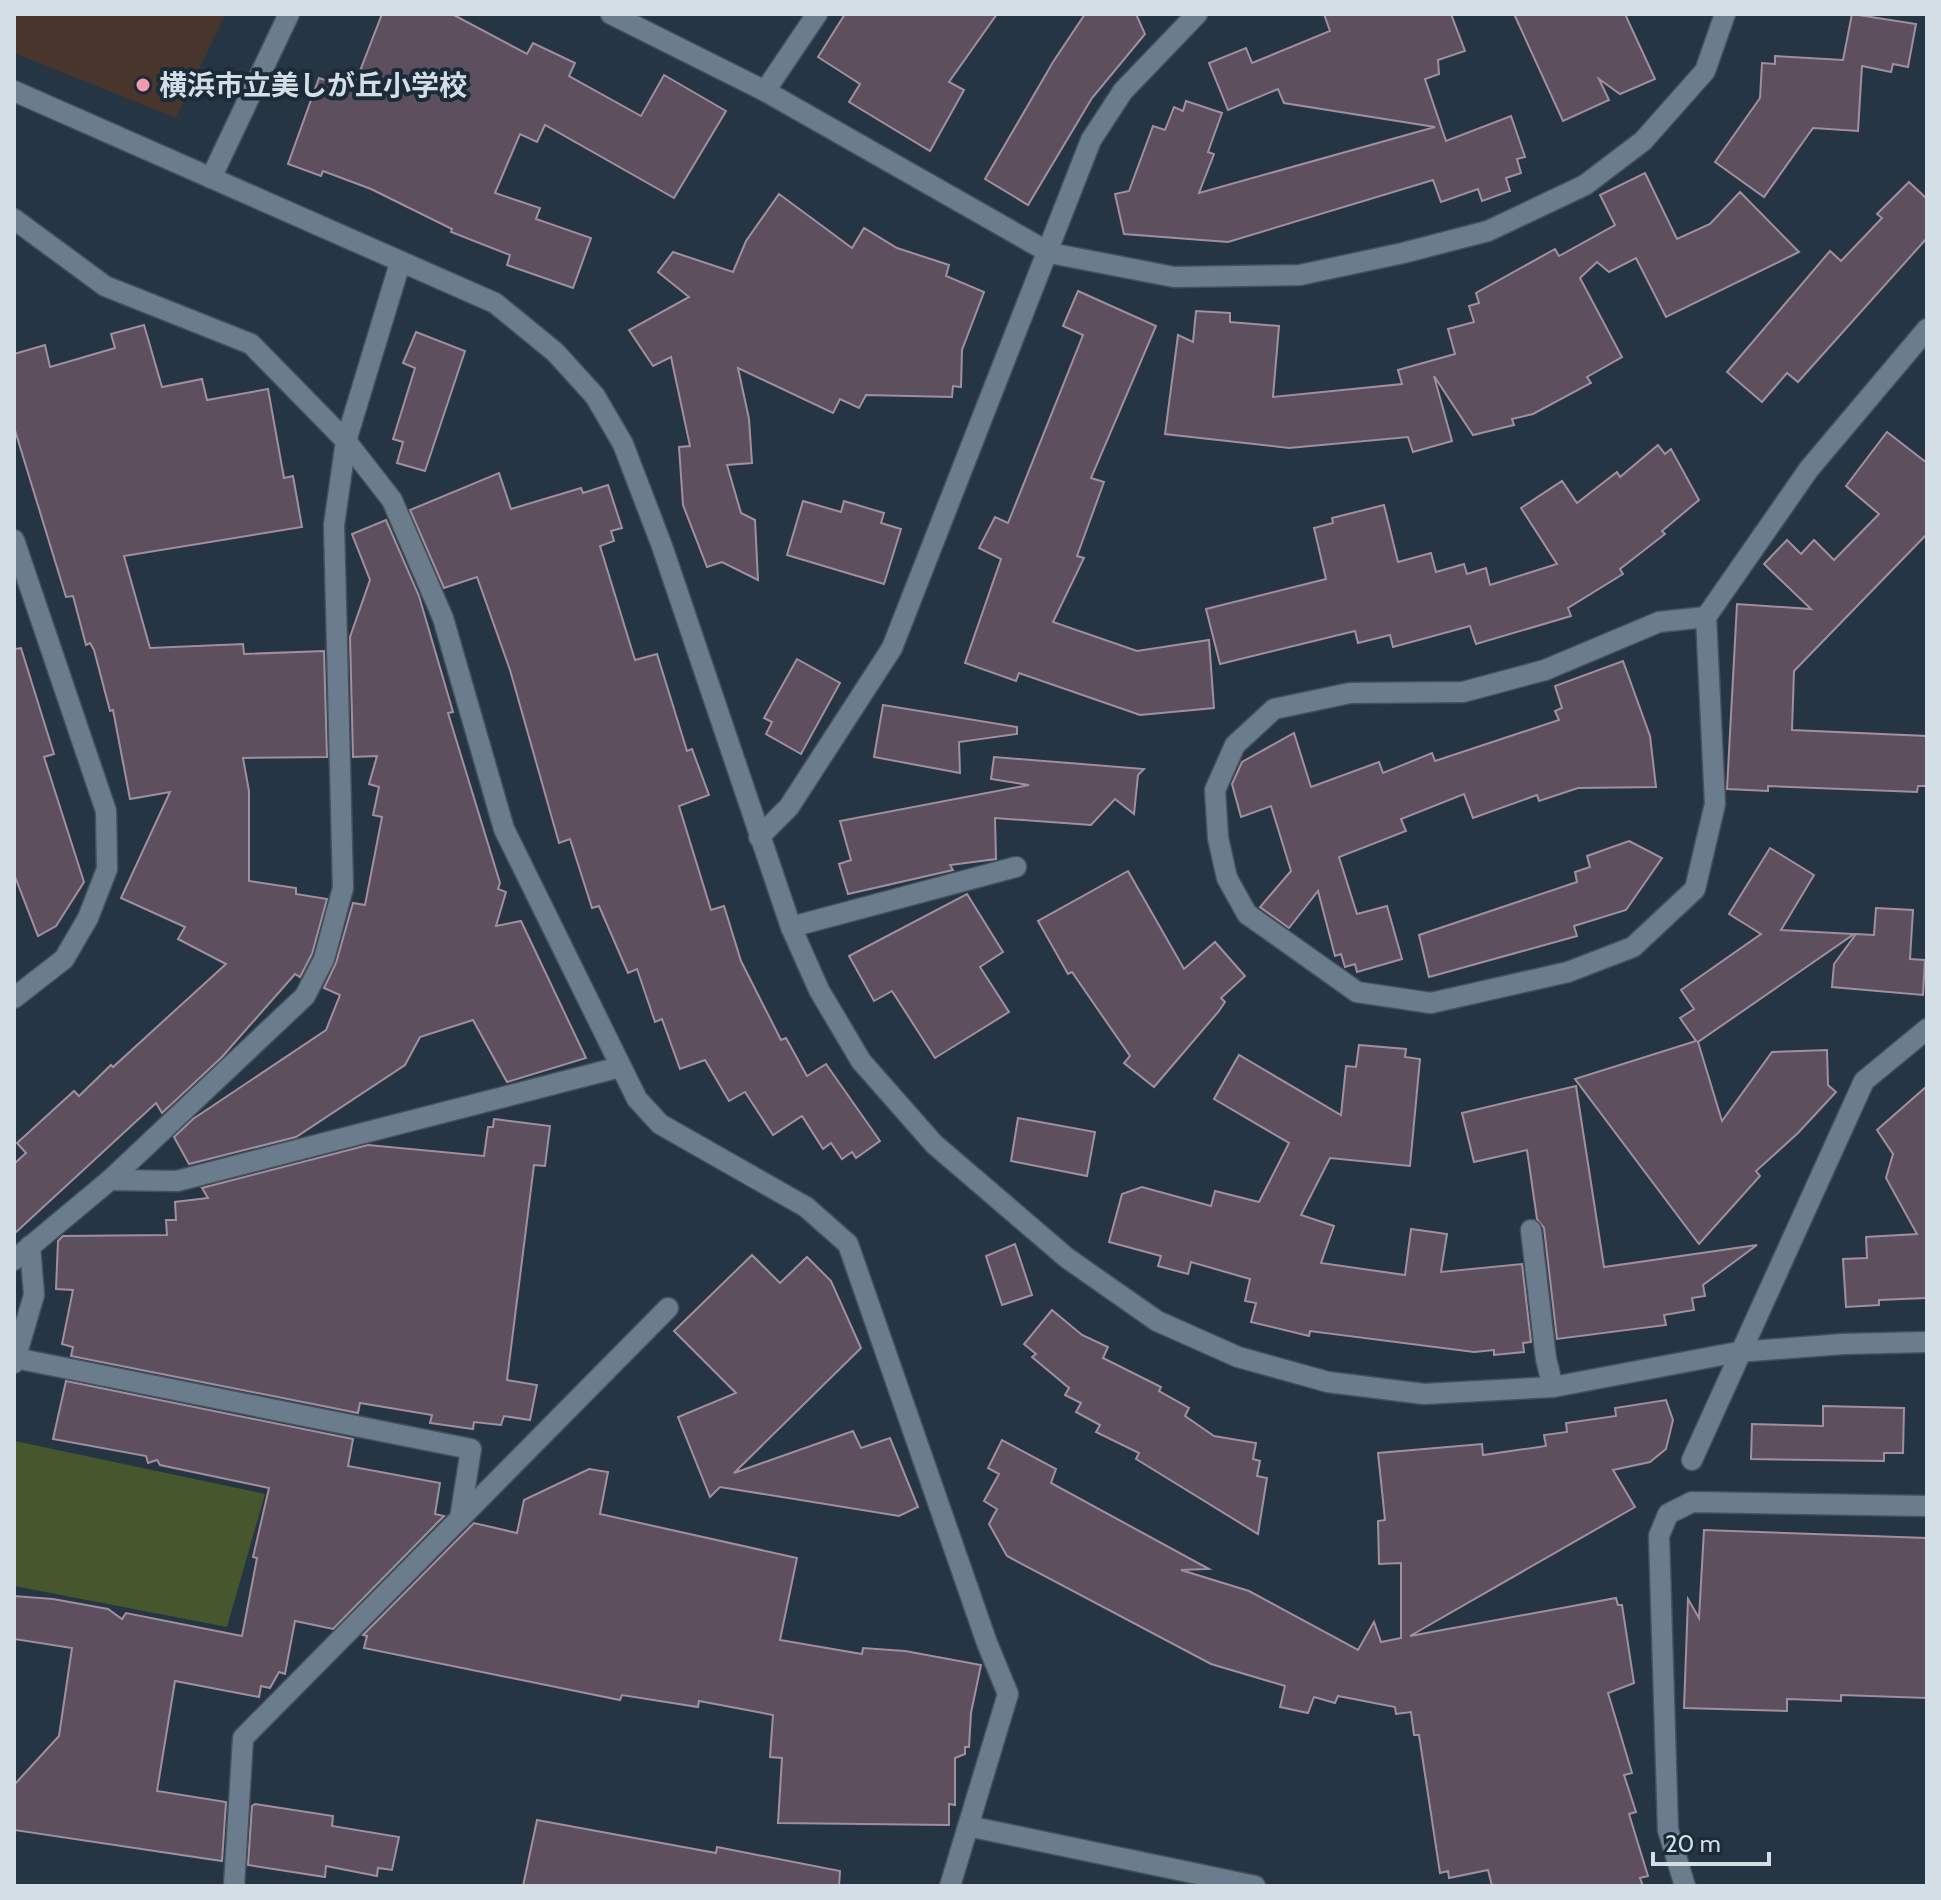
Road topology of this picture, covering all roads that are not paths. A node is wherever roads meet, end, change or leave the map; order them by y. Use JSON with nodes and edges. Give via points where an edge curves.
{"nodes":[{"id":1,"x":289,"y":14,"type":"edge"},
{"id":2,"x":611,"y":14,"type":"edge"},
{"id":3,"x":817,"y":14,"type":"edge"},
{"id":4,"x":1197,"y":14,"type":"edge"},
{"id":5,"x":1725,"y":14,"type":"edge"},
{"id":6,"x":14,"y":91,"type":"edge"},
{"id":7,"x":765,"y":91,"type":"junction"},
{"id":8,"x":211,"y":178,"type":"junction"},
{"id":9,"x":14,"y":219,"type":"edge"},
{"id":10,"x":1050,"y":253,"type":"junction"},
{"id":11,"x":400,"y":263,"type":"junction"},
{"id":12,"x":1927,"y":329,"type":"edge"},
{"id":13,"x":346,"y":441,"type":"junction"},
{"id":14,"x":14,"y":540,"type":"edge"},
{"id":15,"x":23,"y":596,"type":"edge"},
{"id":16,"x":1706,"y":617,"type":"junction"},
{"id":17,"x":759,"y":837,"type":"junction"},
{"id":18,"x":1016,"y":867,"type":"dead end"},
{"id":19,"x":791,"y":927,"type":"junction"},
{"id":20,"x":14,"y":998,"type":"edge"},
{"id":21,"x":1927,"y":1029,"type":"edge"},
{"id":22,"x":620,"y":1067,"type":"junction"},
{"id":23,"x":110,"y":1180,"type":"junction"},
{"id":24,"x":1531,"y":1230,"type":"dead end"},
{"id":25,"x":30,"y":1246,"type":"junction"},
{"id":26,"x":14,"y":1260,"type":"edge"},
{"id":27,"x":668,"y":1308,"type":"dead end"},
{"id":28,"x":1927,"y":1342,"type":"edge"},
{"id":29,"x":1738,"y":1352,"type":"junction"},
{"id":30,"x":15,"y":1360,"type":"edge"},
{"id":31,"x":1553,"y":1387,"type":"junction"},
{"id":32,"x":1692,"y":1460,"type":"dead end"},
{"id":33,"x":1927,"y":1506,"type":"edge"},
{"id":34,"x":460,"y":1519,"type":"junction"},
{"id":35,"x":968,"y":1826,"type":"junction"},
{"id":36,"x":234,"y":1886,"type":"edge"},
{"id":37,"x":950,"y":1886,"type":"edge"},
{"id":38,"x":1255,"y":1886,"type":"edge"},
{"id":39,"x":1685,"y":1886,"type":"edge"}],
"edges":[{"from":1,"to":8,"type":"street"},
{"from":2,"to":7,"type":"street"},
{"from":3,"to":7,"type":"street"},
{"from":4,"to":10,"type":"street","via":[[1123,91],[1091,140]]},
{"from":5,"to":10,"type":"street","via":[[1705,71],[1643,141],[1585,185],[1488,231],[1300,275],[1174,277]]},
{"from":6,"to":8,"type":"street"},
{"from":7,"to":10,"type":"street"},
{"from":8,"to":11,"type":"street"},
{"from":9,"to":13,"type":"street","via":[[105,286],[251,344]]},
{"from":10,"to":17,"type":"street","via":[[892,648],[789,807]]},
{"from":11,"to":13,"type":"street"},
{"from":11,"to":17,"type":"street","via":[[495,303],[555,352],[595,396],[623,444],[662,546]]},
{"from":12,"to":16,"type":"street","via":[[1809,469]]},
{"from":13,"to":22,"type":"street","via":[[398,513],[443,618],[504,829]]},
{"from":13,"to":23,"type":"street","via":[[334,525],[343,888],[324,959],[305,996]]},
{"from":14,"to":15,"type":"street"},
{"from":15,"to":20,"type":"street","via":[[106,811],[107,869],[64,959]]},
{"from":16,"to":16,"type":"street","via":[[1715,804],[1695,889],[1633,947],[1568,972],[1431,1003],[1357,992],[1247,914],[1227,878],[1215,790],[1235,745],[1274,709],[1350,693],[1463,692],[1545,670],[1659,622]]},
{"from":17,"to":19,"type":"street"},
{"from":18,"to":19,"type":"street"},
{"from":19,"to":31,"type":"street","via":[[819,990],[861,1061],[934,1144],[1067,1258],[1157,1321],[1238,1357],[1328,1382],[1424,1394]]},
{"from":21,"to":29,"type":"street","via":[[1864,1081]]},
{"from":22,"to":23,"type":"street","via":[[177,1181]]},
{"from":22,"to":35,"type":"street","via":[[637,1099],[660,1124],[806,1207],[848,1244],[1008,1694]]},
{"from":23,"to":25,"type":"street"},
{"from":24,"to":31,"type":"street"},
{"from":25,"to":26,"type":"street"},
{"from":25,"to":30,"type":"street","via":[[34,1295]]},
{"from":27,"to":34,"type":"street"},
{"from":28,"to":29,"type":"street"},
{"from":29,"to":31,"type":"street"},
{"from":29,"to":32,"type":"street"},
{"from":30,"to":34,"type":"street","via":[[471,1449]]},
{"from":33,"to":39,"type":"street","via":[[1692,1502],[1668,1514],[1659,1536],[1668,1830]]},
{"from":34,"to":36,"type":"street","via":[[243,1738]]},
{"from":35,"to":37,"type":"street"},
{"from":35,"to":38,"type":"street"}]}
